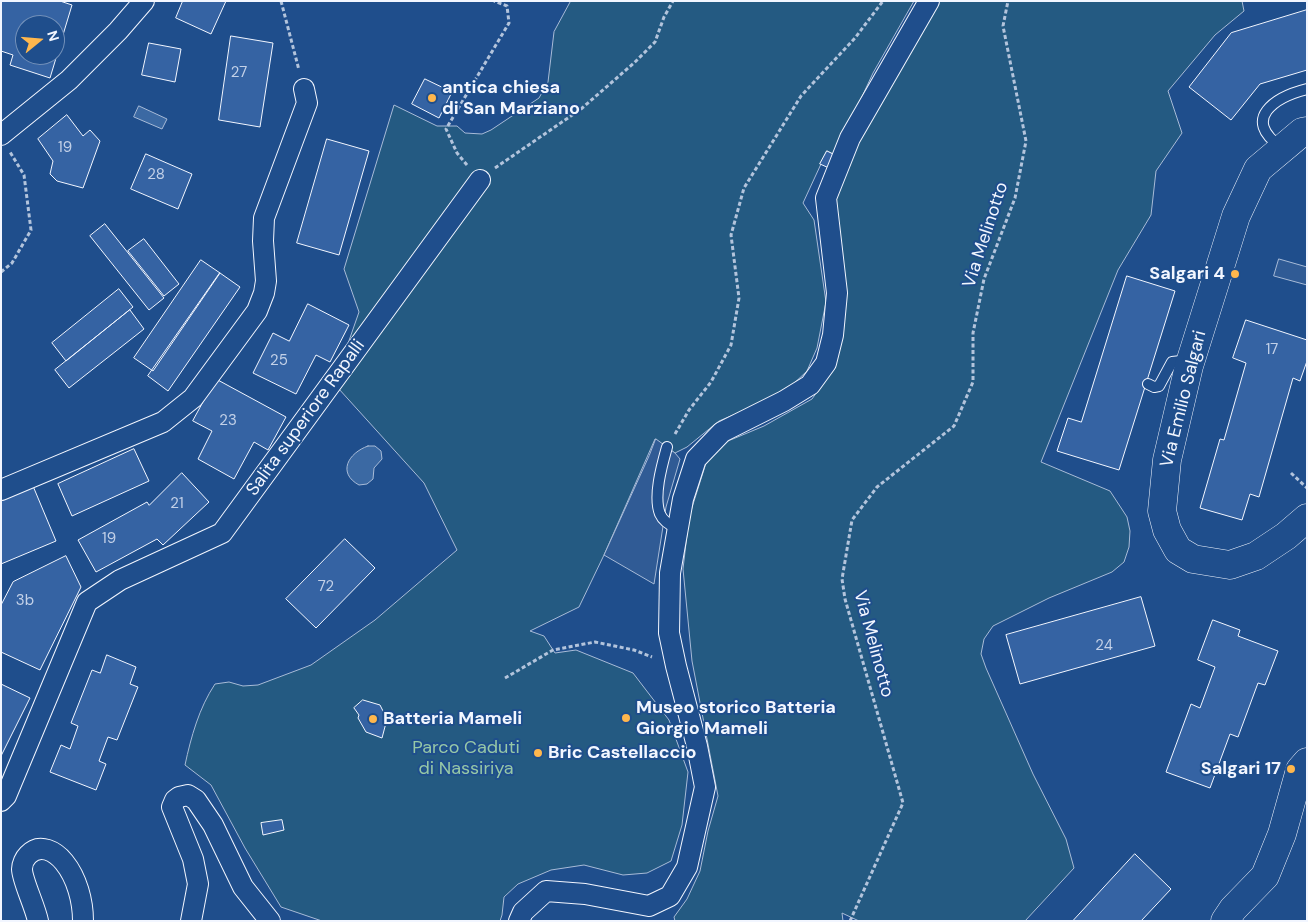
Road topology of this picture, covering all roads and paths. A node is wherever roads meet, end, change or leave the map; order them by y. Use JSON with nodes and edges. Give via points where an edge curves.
{"nodes":[{"id":1,"x":144,"y":1,"type":"edge"},
{"id":2,"x":281,"y":1,"type":"edge"},
{"id":3,"x":494,"y":1,"type":"edge"},
{"id":4,"x":673,"y":1,"type":"edge"},
{"id":5,"x":883,"y":1,"type":"edge"},
{"id":6,"x":929,"y":1,"type":"edge"},
{"id":7,"x":1008,"y":1,"type":"edge"},
{"id":8,"x":1307,"y":88,"type":"edge"},
{"id":9,"x":304,"y":90,"type":"joint"},
{"id":10,"x":1307,"y":131,"type":"edge"},
{"id":11,"x":4,"y":140,"type":"edge"},
{"id":12,"x":1284,"y":149,"type":"junction"},
{"id":13,"x":480,"y":180,"type":"junction"},
{"id":14,"x":1,"y":272,"type":"edge"},
{"id":15,"x":1189,"y":366,"type":"junction"},
{"id":16,"x":1148,"y":384,"type":"dead end"},
{"id":17,"x":667,"y":447,"type":"joint"},
{"id":18,"x":1291,"y":473,"type":"dead end"},
{"id":19,"x":1307,"y":488,"type":"edge"},
{"id":20,"x":1,"y":490,"type":"edge"},
{"id":21,"x":1307,"y":518,"type":"edge"},
{"id":22,"x":678,"y":529,"type":"junction"},
{"id":23,"x":676,"y":666,"type":"junction"},
{"id":24,"x":505,"y":678,"type":"dead end"},
{"id":25,"x":1307,"y":762,"type":"edge"},
{"id":26,"x":1,"y":800,"type":"edge"},
{"id":27,"x":38,"y":921,"type":"edge"},
{"id":28,"x":84,"y":921,"type":"edge"},
{"id":29,"x":191,"y":921,"type":"edge"},
{"id":30,"x":270,"y":921,"type":"edge"},
{"id":31,"x":519,"y":921,"type":"edge"},
{"id":32,"x":850,"y":921,"type":"edge"},
{"id":33,"x":1225,"y":921,"type":"edge"}],
"edges":[{"from":1,"to":11,"type":"street","via":[[69,80]]},
{"from":2,"to":9,"type":"path"},
{"from":3,"to":13,"type":"path","via":[[507,6],[509,22],[446,130],[457,153]]},
{"from":4,"to":13,"type":"path","via":[[655,42],[634,63],[581,110]]},
{"from":5,"to":17,"type":"path","via":[[855,38],[801,96],[744,188],[731,236],[739,298],[731,345],[711,382],[689,410]]},
{"from":6,"to":22,"type":"street","via":[[850,138],[826,198],[837,293],[834,335],[826,363],[810,385],[722,432],[696,459],[683,499]]},
{"from":7,"to":32,"type":"path","name":"Via Melinotto","via":[[1003,26],[1026,141],[1015,198],[984,279],[973,333],[973,382],[954,426],[877,487],[852,520],[842,579],[845,599],[903,803]]},
{"from":8,"to":12,"type":"lane","via":[[1276,102],[1262,121],[1265,133]]},
{"from":9,"to":20,"type":"street","via":[[307,103],[264,218],[264,294],[257,311],[193,398],[163,422]]},
{"from":10,"to":12,"type":"street","name":"Via Emilio Salgari"},
{"from":11,"to":14,"type":"path","via":[[24,174],[31,230],[12,263]]},
{"from":12,"to":15,"type":"street","name":"Via Emilio Salgari","via":[[1258,169],[1236,216]]},
{"from":13,"to":26,"type":"street","name":"Salita superiore Rapalli","via":[[222,532],[120,580],[87,602],[6,796]]},
{"from":15,"to":16,"type":"lane","via":[[1181,361],[1172,362],[1159,386]]},
{"from":15,"to":21,"type":"street","name":"Via Emilio Salgari","via":[[1167,460],[1162,511],[1167,530],[1178,550],[1193,559],[1230,565],[1256,556]]},
{"from":17,"to":22,"type":"lane","via":[[657,500],[660,516]]},
{"from":18,"to":19,"type":"path"},
{"from":22,"to":23,"type":"street","via":[[670,573],[669,633]]},
{"from":23,"to":24,"type":"path","via":[[634,650],[595,642],[553,650]]},
{"from":23,"to":31,"type":"street","via":[[705,788],[687,866],[670,896],[649,906],[586,894],[546,891],[523,912]]},
{"from":25,"to":33,"type":"street","via":[[1300,770],[1282,834],[1265,876]]},
{"from":27,"to":28,"type":"street","via":[[22,869],[31,852],[43,848],[65,863],[78,887]]},
{"from":29,"to":30,"type":"street","via":[[198,884],[193,859],[172,807],[174,800],[188,795],[196,800],[213,825],[243,887]]}]}
